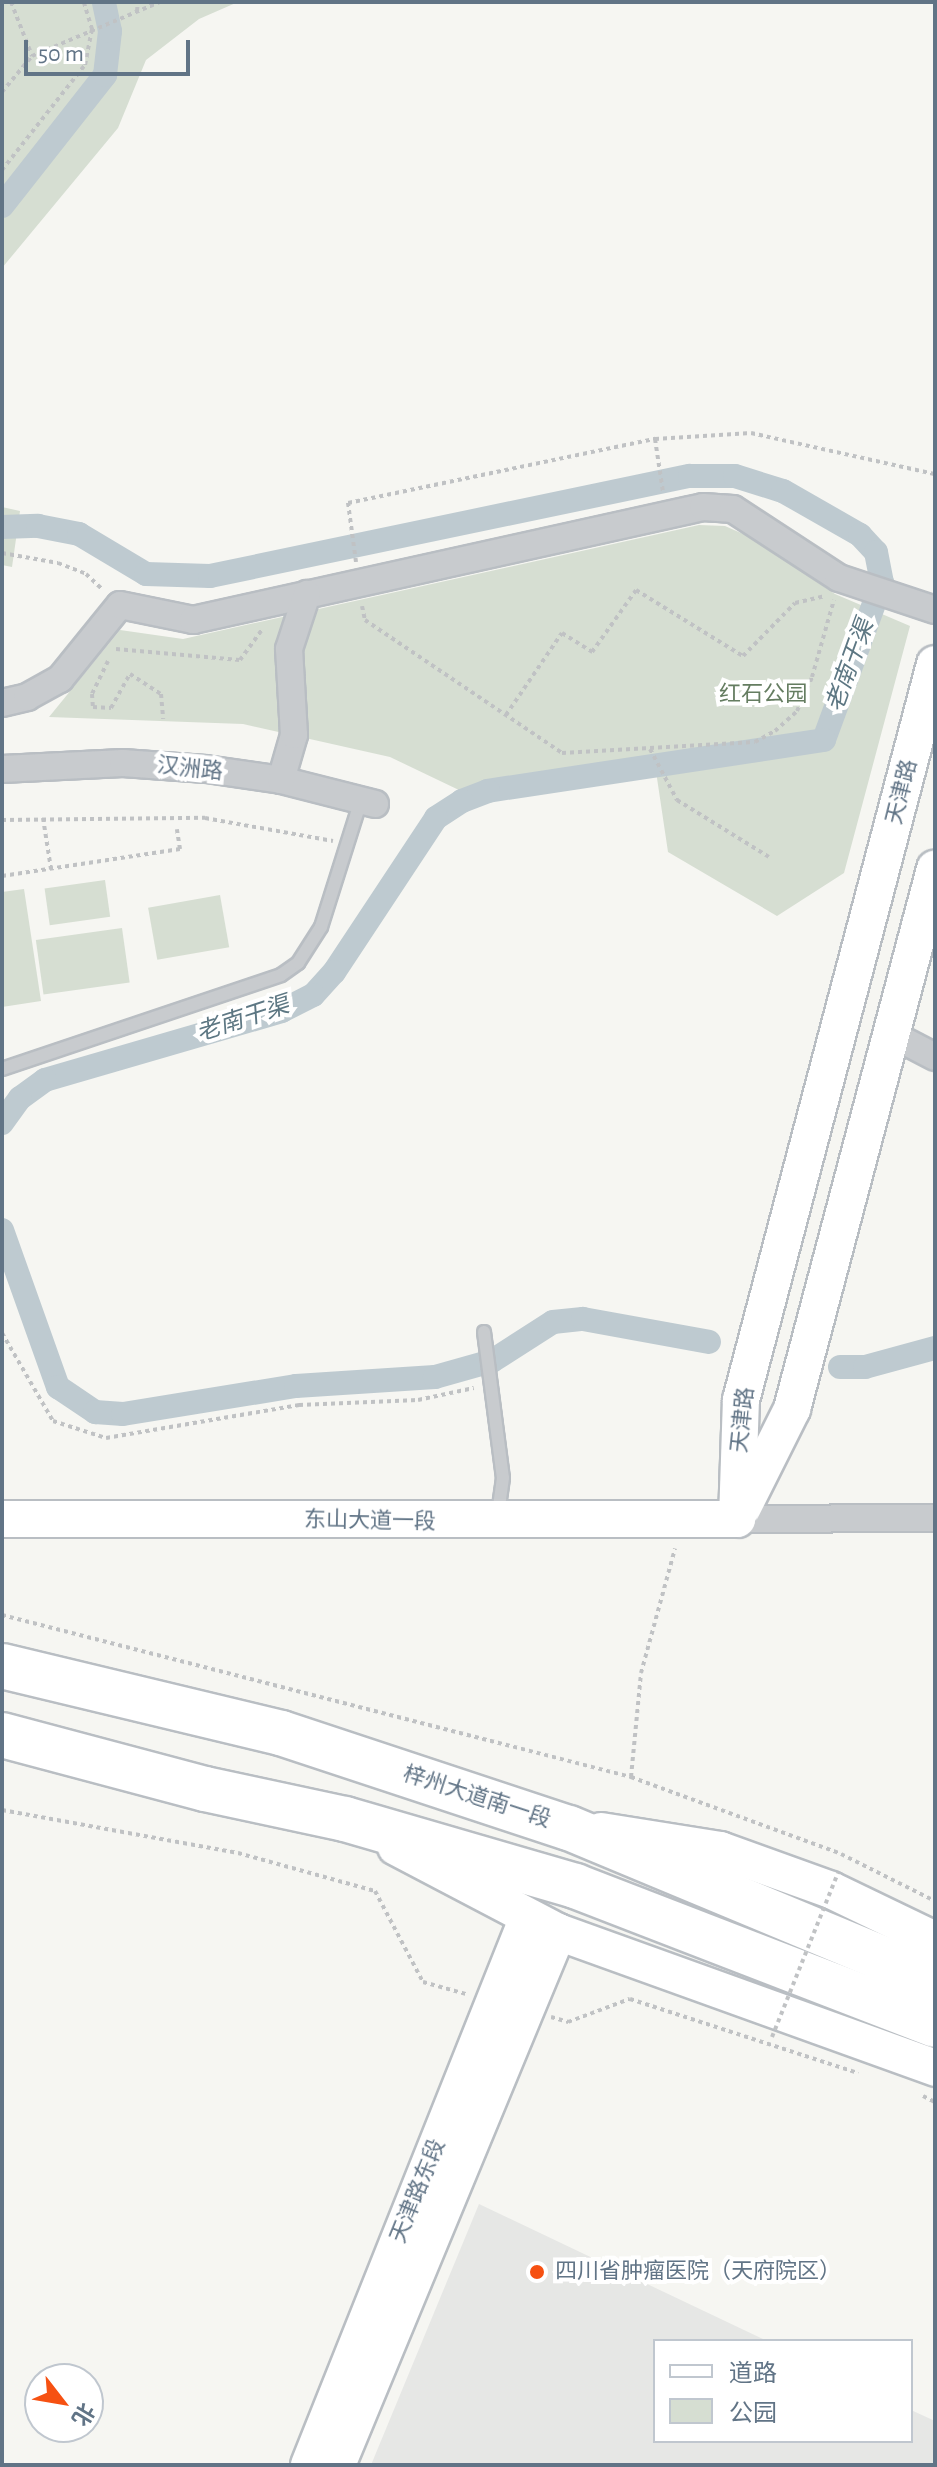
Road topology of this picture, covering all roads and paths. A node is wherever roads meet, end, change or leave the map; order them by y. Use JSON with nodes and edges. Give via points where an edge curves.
{"nodes":[{"id":1,"x":11,"y":2,"type":"edge"},
{"id":2,"x":84,"y":2,"type":"edge"},
{"id":3,"x":138,"y":2,"type":"edge"},
{"id":4,"x":160,"y":2,"type":"edge"},
{"id":5,"x":137,"y":11,"type":"junction"},
{"id":6,"x":92,"y":29,"type":"junction"},
{"id":7,"x":32,"y":56,"type":"junction"},
{"id":8,"x":2,"y":92,"type":"edge"},
{"id":9,"x":2,"y":170,"type":"edge"},
{"id":10,"x":655,"y":439,"type":"junction"},
{"id":11,"x":935,"y":474,"type":"edge"},
{"id":12,"x":666,"y":515,"type":"junction"},
{"id":13,"x":2,"y":553,"type":"edge"},
{"id":14,"x":358,"y":583,"type":"junction"},
{"id":15,"x":307,"y":594,"type":"junction"},
{"id":16,"x":120,"y":605,"type":"junction"},
{"id":17,"x":935,"y":610,"type":"edge"},
{"id":18,"x":268,"y":620,"type":"dead end"},
{"id":19,"x":365,"y":620,"type":"dead end"},
{"id":20,"x":935,"y":664,"type":"edge"},
{"id":21,"x":2,"y":703,"type":"edge"},
{"id":22,"x":506,"y":715,"type":"junction"},
{"id":23,"x":163,"y":719,"type":"dead end"},
{"id":24,"x":650,"y":748,"type":"junction"},
{"id":25,"x":2,"y":769,"type":"edge"},
{"id":26,"x":281,"y":780,"type":"junction"},
{"id":27,"x":368,"y":802,"type":"joint"},
{"id":28,"x":43,"y":818,"type":"junction"},
{"id":29,"x":2,"y":820,"type":"edge"},
{"id":30,"x":177,"y":829,"type":"dead end"},
{"id":31,"x":348,"y":843,"type":"junction"},
{"id":32,"x":769,"y":857,"type":"dead end"},
{"id":33,"x":51,"y":869,"type":"junction"},
{"id":34,"x":935,"y":869,"type":"edge"},
{"id":35,"x":2,"y":876,"type":"edge"},
{"id":36,"x":893,"y":1035,"type":"junction"},
{"id":37,"x":935,"y":1057,"type":"edge"},
{"id":38,"x":2,"y":1069,"type":"edge"},
{"id":39,"x":484,"y":1332,"type":"dead end"},
{"id":40,"x":2,"y":1333,"type":"edge"},
{"id":41,"x":494,"y":1384,"type":"junction"},
{"id":42,"x":935,"y":1518,"type":"edge"},
{"id":43,"x":2,"y":1519,"type":"edge"},
{"id":44,"x":683,"y":1519,"type":"junction"},
{"id":45,"x":737,"y":1519,"type":"junction"},
{"id":46,"x":498,"y":1521,"type":"junction"},
{"id":47,"x":2,"y":1615,"type":"edge"},
{"id":48,"x":2,"y":1666,"type":"edge"},
{"id":49,"x":2,"y":1735,"type":"edge"},
{"id":50,"x":631,"y":1777,"type":"junction"},
{"id":51,"x":2,"y":1810,"type":"edge"},
{"id":52,"x":345,"y":1819,"type":"junction"},
{"id":53,"x":569,"y":1828,"type":"junction"},
{"id":54,"x":838,"y":1873,"type":"dead end"},
{"id":55,"x":935,"y":1901,"type":"edge"},
{"id":56,"x":543,"y":1925,"type":"junction"},
{"id":57,"x":935,"y":1940,"type":"edge"},
{"id":58,"x":935,"y":1980,"type":"edge"},
{"id":59,"x":510,"y":2006,"type":"junction"},
{"id":60,"x":935,"y":2025,"type":"edge"},
{"id":61,"x":772,"y":2037,"type":"dead end"},
{"id":62,"x":873,"y":2078,"type":"dead end"},
{"id":63,"x":924,"y":2080,"type":"edge"},
{"id":64,"x":935,"y":2102,"type":"edge"},
{"id":65,"x":309,"y":2465,"type":"edge"},
{"id":66,"x":337,"y":2465,"type":"edge"}],
"edges":[{"from":1,"to":7,"type":"path"},
{"from":2,"to":6,"type":"path"},
{"from":3,"to":5,"type":"path"},
{"from":4,"to":5,"type":"path"},
{"from":5,"to":6,"type":"path"},
{"from":6,"to":7,"type":"path"},
{"from":6,"to":9,"type":"path","via":[[85,65]]},
{"from":7,"to":8,"type":"path"},
{"from":10,"to":11,"type":"path","via":[[751,433]]},
{"from":10,"to":12,"type":"path"},
{"from":10,"to":14,"type":"path","via":[[348,503]]},
{"from":12,"to":14,"type":"street"},
{"from":12,"to":17,"type":"street","via":[[703,507],[733,509],[839,578]]},
{"from":13,"to":16,"type":"path","via":[[86,574]]},
{"from":14,"to":15,"type":"street"},
{"from":15,"to":16,"type":"street","via":[[193,620]]},
{"from":15,"to":26,"type":"street","via":[[289,649],[294,735]]},
{"from":16,"to":21,"type":"street","via":[[60,679],[27,697]]},
{"from":18,"to":23,"type":"path","via":[[240,660],[114,649],[92,694],[93,707],[111,708],[130,674],[161,694]]},
{"from":19,"to":22,"type":"path"},
{"from":20,"to":45,"type":"street","name":"天津路","via":[[741,1400]]},
{"from":22,"to":24,"type":"path","via":[[562,753]]},
{"from":22,"to":24,"type":"path","via":[[562,633],[592,652],[636,590],[743,656],[795,603],[835,594],[812,677],[797,711],[775,731],[755,742]]},
{"from":24,"to":32,"type":"path","via":[[677,800]]},
{"from":25,"to":26,"type":"street","name":"汉洲路","via":[[123,763]]},
{"from":26,"to":27,"type":"street","name":"汉洲路"},
{"from":27,"to":31,"type":"lane"},
{"from":28,"to":29,"type":"path"},
{"from":28,"to":31,"type":"path","via":[[205,818]]},
{"from":28,"to":33,"type":"path"},
{"from":30,"to":33,"type":"path","via":[[180,849]]},
{"from":31,"to":38,"type":"lane","via":[[311,948],[281,975]]},
{"from":33,"to":35,"type":"path"},
{"from":34,"to":36,"type":"street","name":"天津路"},
{"from":36,"to":37,"type":"street"},
{"from":36,"to":45,"type":"street","name":"天津路","via":[[792,1409]]},
{"from":39,"to":41,"type":"lane"},
{"from":40,"to":41,"type":"path","via":[[53,1421],[106,1438],[299,1405],[418,1400]]},
{"from":41,"to":46,"type":"lane","via":[[503,1478]]},
{"from":42,"to":45,"type":"street"},
{"from":43,"to":46,"type":"street","name":"东山大道一段"},
{"from":44,"to":45,"type":"street","name":"东山大道一段"},
{"from":44,"to":46,"type":"street","name":"东山大道一段"},
{"from":44,"to":50,"type":"path","via":[[641,1673]]},
{"from":47,"to":50,"type":"path"},
{"from":48,"to":53,"type":"highway","name":"梓州大道南一段","via":[[281,1733]]},
{"from":49,"to":52,"type":"highway","via":[[205,1789]]},
{"from":50,"to":55,"type":"path","via":[[841,1854]]},
{"from":51,"to":59,"type":"path","via":[[238,1853],[375,1891],[423,1982]]},
{"from":52,"to":56,"type":"street"},
{"from":52,"to":60,"type":"highway","via":[[575,1886]]},
{"from":53,"to":57,"type":"street","via":[[720,1850],[831,1890]]},
{"from":53,"to":58,"type":"highway","name":"梓州大道南一段"},
{"from":54,"to":61,"type":"path","bridge":true},
{"from":56,"to":59,"type":"street","name":"天津路东段"},
{"from":56,"to":63,"type":"street"},
{"from":59,"to":62,"type":"path","via":[[568,2022],[630,1999]]},
{"from":59,"to":65,"type":"street","name":"天津路东段"},
{"from":59,"to":66,"type":"street","name":"天津路东段"},
{"from":63,"to":64,"type":"path"}]}
